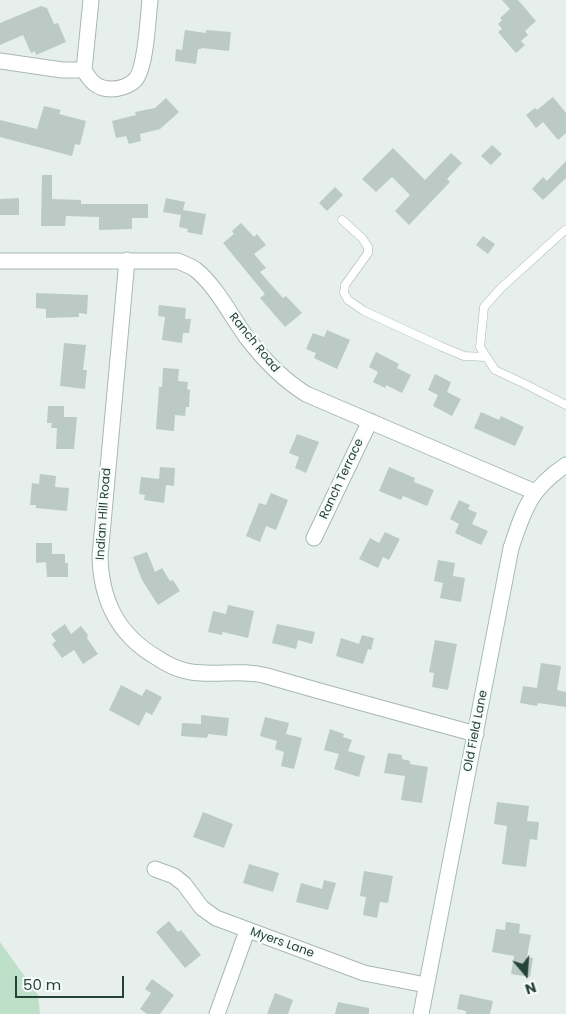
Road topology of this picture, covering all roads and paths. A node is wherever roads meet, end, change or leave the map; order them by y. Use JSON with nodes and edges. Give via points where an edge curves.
{"nodes":[{"id":1,"x":91,"y":0,"type":"edge"},
{"id":2,"x":150,"y":0,"type":"edge"},
{"id":3,"x":0,"y":61,"type":"edge"},
{"id":4,"x":84,"y":70,"type":"junction"},
{"id":5,"x":342,"y":220,"type":"dead end"},
{"id":6,"x":565,"y":230,"type":"dead end"},
{"id":7,"x":0,"y":260,"type":"edge"},
{"id":8,"x":127,"y":260,"type":"junction"},
{"id":9,"x":486,"y":357,"type":"junction"},
{"id":10,"x":566,"y":406,"type":"edge"},
{"id":11,"x":370,"y":421,"type":"junction"},
{"id":12,"x":566,"y":465,"type":"edge"},
{"id":13,"x":535,"y":492,"type":"junction"},
{"id":14,"x":314,"y":538,"type":"dead end"},
{"id":15,"x":476,"y":734,"type":"junction"},
{"id":16,"x":156,"y":869,"type":"dead end"},
{"id":17,"x":247,"y":931,"type":"junction"},
{"id":18,"x":426,"y":985,"type":"junction"},
{"id":19,"x":217,"y":1014,"type":"edge"},
{"id":20,"x":421,"y":1014,"type":"edge"}],
"edges":[{"from":1,"to":4,"type":"street"},
{"from":2,"to":4,"type":"street","via":[[142,68],[136,79],[126,86],[106,89],[96,86]]},
{"from":3,"to":4,"type":"street"},
{"from":5,"to":9,"type":"lane","via":[[368,246],[368,253],[345,285],[344,293],[348,300],[364,311],[464,356]]},
{"from":6,"to":9,"type":"lane","via":[[484,307],[480,347]]},
{"from":7,"to":8,"type":"street","name":"Ranch Road"},
{"from":8,"to":11,"type":"street","name":"Ranch Road","via":[[178,261],[194,268],[277,373],[306,394]]},
{"from":8,"to":15,"type":"street","name":"Indian Hill Road","via":[[100,556],[104,590],[115,619],[142,650],[189,672],[259,674]]},
{"from":9,"to":10,"type":"lane","via":[[494,370]]},
{"from":11,"to":13,"type":"street","name":"Ranch Road"},
{"from":11,"to":14,"type":"street","name":"Ranch Terrace"},
{"from":12,"to":13,"type":"street","name":"Old Field Lane"},
{"from":13,"to":15,"type":"street","name":"Old Field Lane","via":[[521,518],[511,548]]},
{"from":15,"to":18,"type":"street","name":"Old Field Lane"},
{"from":16,"to":17,"type":"street","name":"Myers Lane","via":[[184,884],[202,908],[216,918]]},
{"from":17,"to":18,"type":"street","name":"Myers Lane","via":[[364,973]]},
{"from":17,"to":19,"type":"street"},
{"from":18,"to":20,"type":"street","name":"Old Field Lane"}]}
